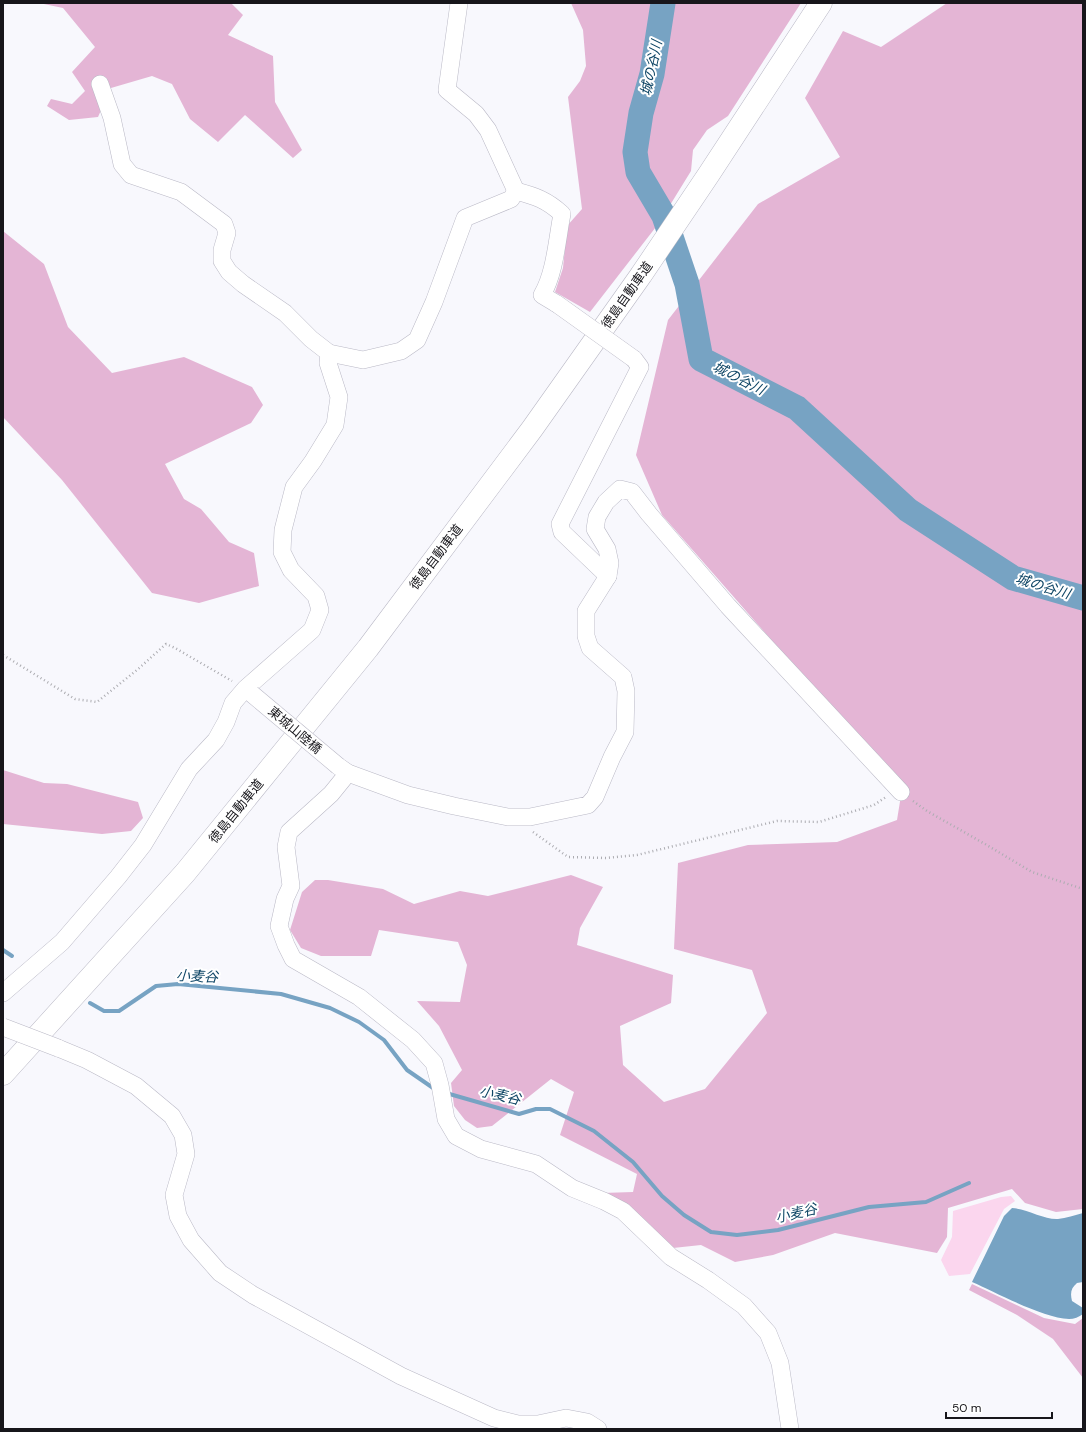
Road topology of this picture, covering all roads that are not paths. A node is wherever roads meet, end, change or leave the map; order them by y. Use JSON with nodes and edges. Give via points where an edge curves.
{"nodes":[{"id":1,"x":459,"y":3,"type":"edge"},
{"id":2,"x":821,"y":3,"type":"edge"},
{"id":3,"x":100,"y":84,"type":"dead end"},
{"id":4,"x":516,"y":191,"type":"junction"},
{"id":5,"x":330,"y":353,"type":"junction"},
{"id":6,"x":608,"y":576,"type":"junction"},
{"id":7,"x":248,"y":691,"type":"junction"},
{"id":8,"x":343,"y":770,"type":"junction"},
{"id":9,"x":901,"y":792,"type":"road end"},
{"id":10,"x":3,"y":993,"type":"edge"},
{"id":11,"x":3,"y":1027,"type":"edge"},
{"id":12,"x":3,"y":1074,"type":"edge"},
{"id":13,"x":598,"y":1429,"type":"edge"},
{"id":14,"x":790,"y":1429,"type":"edge"}],
"edges":[{"from":1,"to":4,"type":"street","via":[[447,90],[476,114],[488,130]]},
{"from":2,"to":12,"type":"highway","name":"徳島自動車道","via":[[641,275],[532,429],[368,648],[185,873]]},
{"from":3,"to":5,"type":"street","via":[[112,118],[122,164],[131,175],[181,192],[224,224],[227,234],[222,250],[222,261],[229,272]]},
{"from":4,"to":5,"type":"street","via":[[511,199],[465,218],[417,340],[401,351],[363,360]]},
{"from":4,"to":6,"type":"street","bridge":true,"via":[[535,196],[551,204],[562,214],[551,273],[542,295],[634,359],[640,368],[560,524],[562,532]]},
{"from":5,"to":7,"type":"street","via":[[328,363],[339,397],[335,425],[294,487],[282,530],[282,552],[291,570],[316,596],[320,610],[312,630]]},
{"from":6,"to":8,"type":"street","name":"東城山陸橋","via":[[586,611],[586,636],[590,648],[623,678],[626,691],[625,732],[595,797],[588,805],[530,817],[508,817],[408,795]]},
{"from":6,"to":9,"type":"street","via":[[610,563],[607,549],[595,529],[596,517],[606,502],[620,489],[632,492],[728,606]]},
{"from":7,"to":8,"type":"street","name":"東城山陸橋","bridge":true},
{"from":7,"to":10,"type":"street","via":[[233,703],[216,740],[189,769],[144,845],[62,942]]},
{"from":8,"to":14,"type":"street","via":[[331,794],[289,832],[286,847],[291,886],[285,899],[279,926],[293,959],[359,996],[413,1040],[434,1063],[446,1119],[456,1136],[481,1148],[536,1164],[572,1188],[623,1211],[671,1257],[744,1306],[768,1333],[780,1363]]},
{"from":11,"to":13,"type":"street","bridge":true,"via":[[87,1060],[136,1086],[172,1116],[183,1135],[186,1154],[174,1195],[178,1216],[191,1240],[220,1273],[252,1295],[401,1376],[494,1418],[518,1424],[538,1424],[566,1418],[587,1422]]}]}
